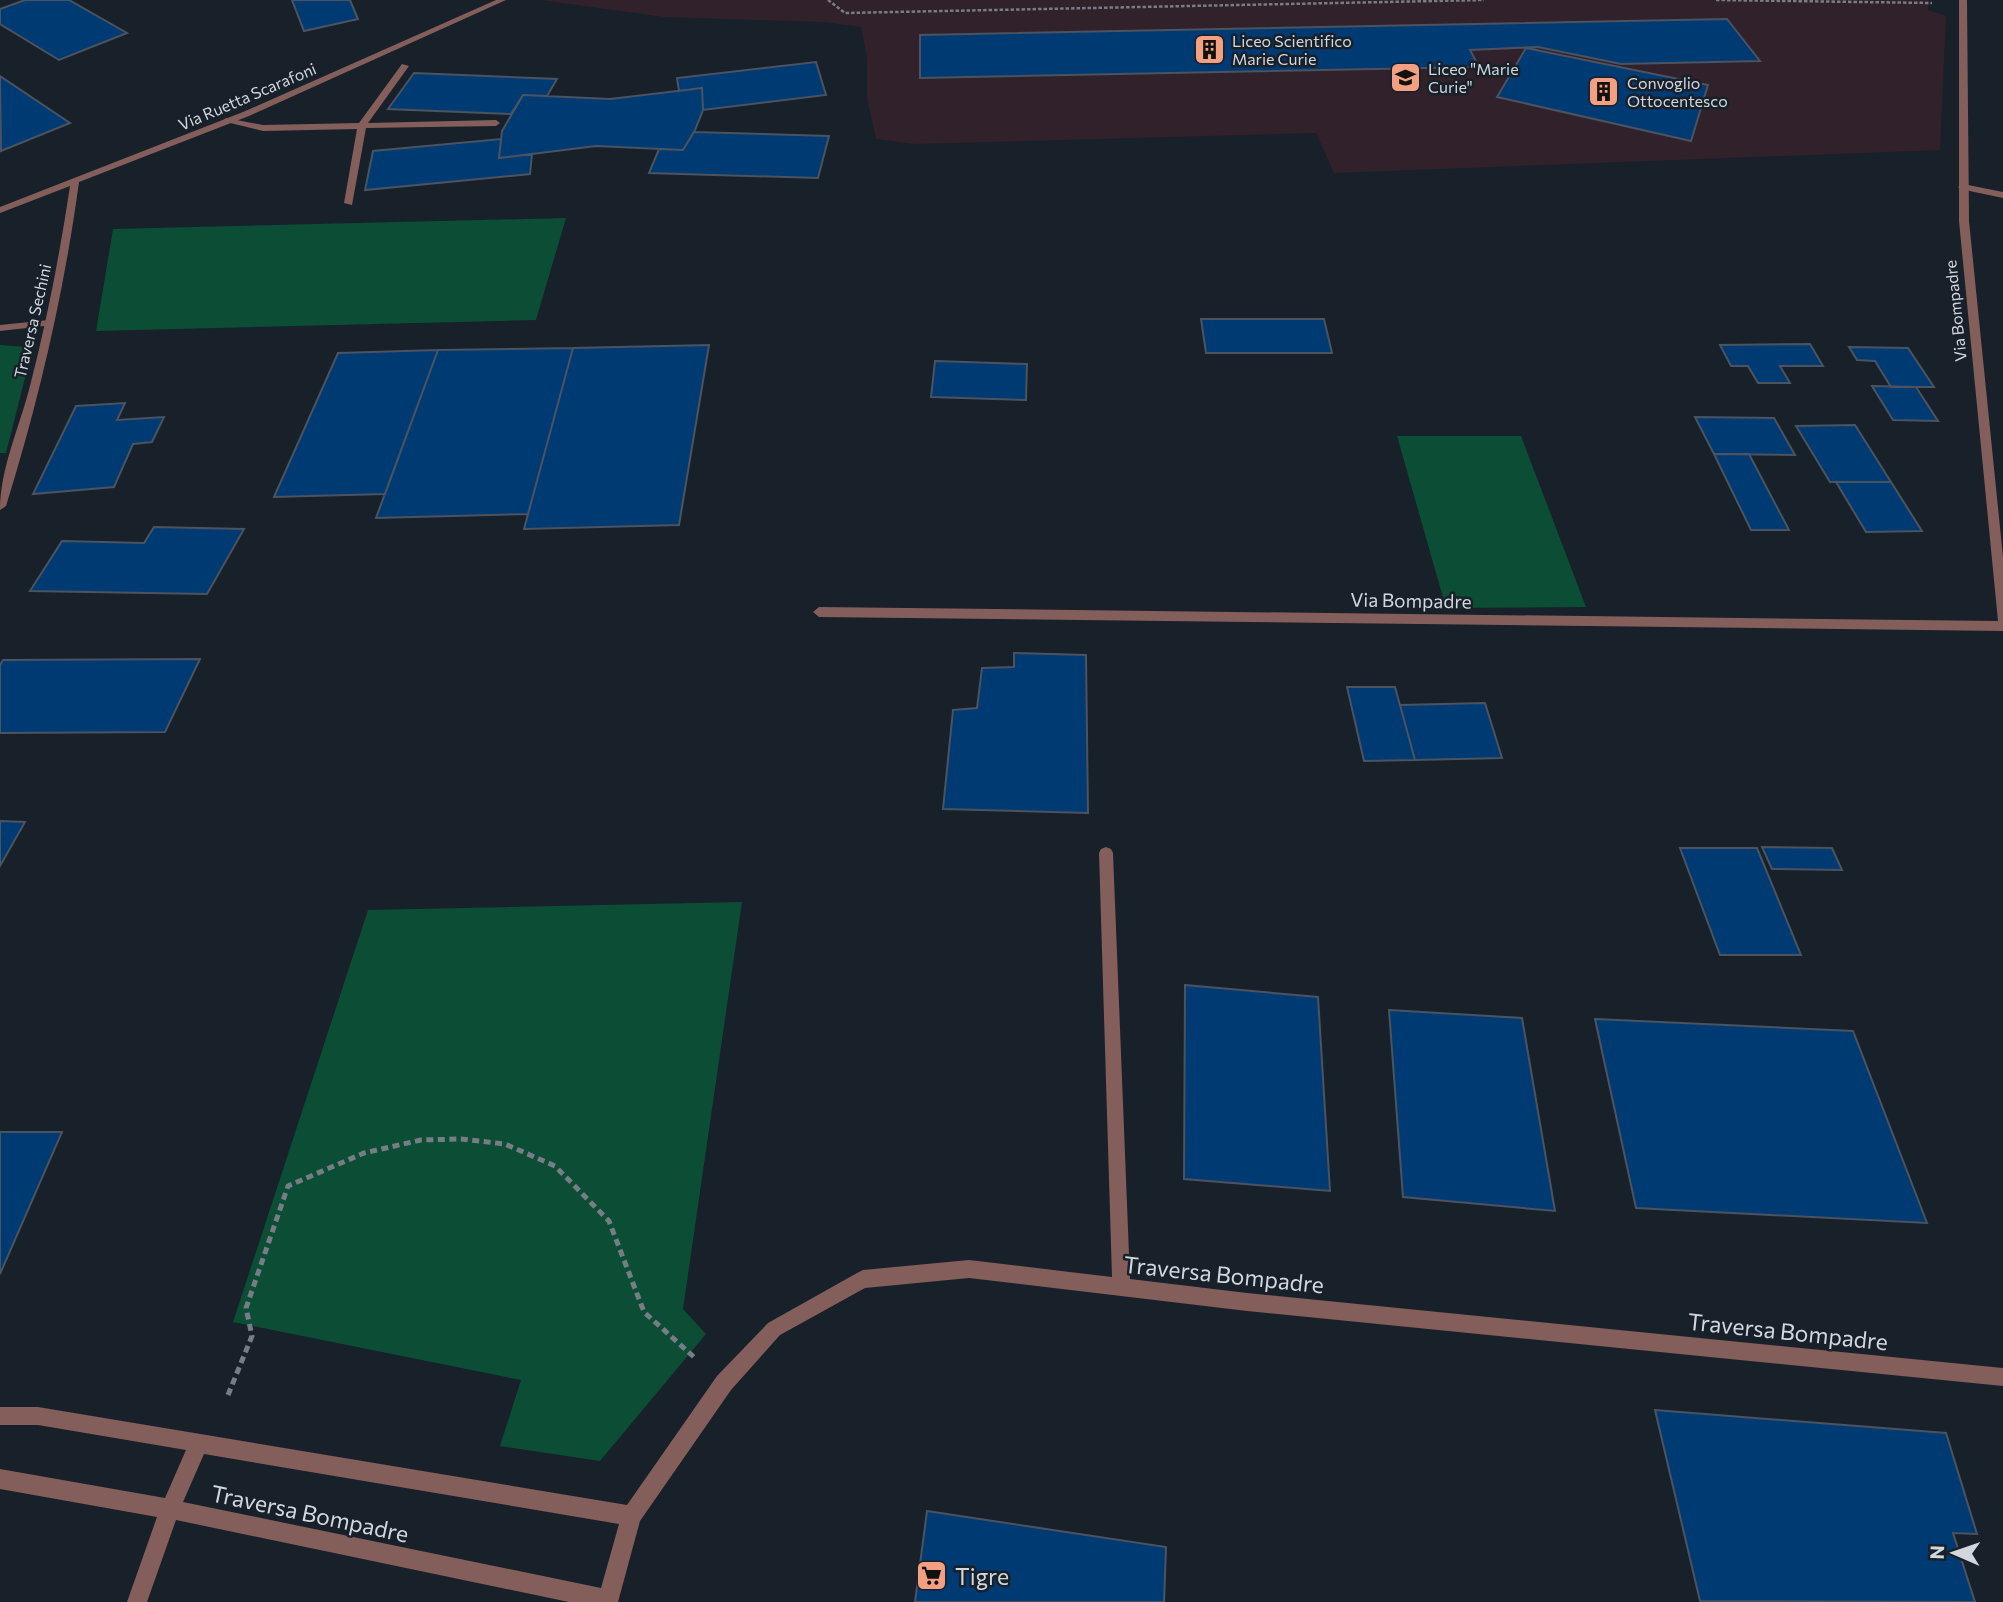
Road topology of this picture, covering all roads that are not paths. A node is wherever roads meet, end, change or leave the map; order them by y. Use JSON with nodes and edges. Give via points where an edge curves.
{"nodes":[{"id":1,"x":502,"y":0,"type":"edge"},
{"id":2,"x":1963,"y":3,"type":"edge"},
{"id":3,"x":404,"y":66,"type":"dead end"},
{"id":4,"x":226,"y":121,"type":"junction"},
{"id":5,"x":496,"y":122,"type":"dead end"},
{"id":6,"x":362,"y":125,"type":"junction"},
{"id":7,"x":75,"y":181,"type":"junction"},
{"id":8,"x":1963,"y":187,"type":"junction"},
{"id":9,"x":2003,"y":195,"type":"edge"},
{"id":10,"x":349,"y":203,"type":"dead end"},
{"id":11,"x":0,"y":210,"type":"edge"},
{"id":12,"x":49,"y":323,"type":"junction"},
{"id":13,"x":0,"y":328,"type":"edge"},
{"id":14,"x":0,"y":506,"type":"edge"},
{"id":15,"x":819,"y":612,"type":"dead end"},
{"id":16,"x":2003,"y":618,"type":"edge"},
{"id":17,"x":2003,"y":626,"type":"edge"},
{"id":18,"x":1106,"y":853,"type":"dead end"},
{"id":19,"x":1121,"y":1286,"type":"junction"},
{"id":20,"x":2003,"y":1377,"type":"edge"},
{"id":21,"x":0,"y":1416,"type":"edge"},
{"id":22,"x":198,"y":1445,"type":"junction"},
{"id":23,"x":0,"y":1479,"type":"edge"},
{"id":24,"x":170,"y":1509,"type":"junction"},
{"id":25,"x":631,"y":1516,"type":"junction"},
{"id":26,"x":608,"y":1601,"type":"edge"},
{"id":27,"x":137,"y":1602,"type":"edge"}],
"edges":[{"from":1,"to":4,"type":"street","name":"Via Ruetta Scarafoni"},
{"from":2,"to":8,"type":"street","name":"Via Bompadre"},
{"from":3,"to":6,"type":"street"},
{"from":4,"to":6,"type":"street","via":[[263,128]]},
{"from":4,"to":7,"type":"street","name":"Via Ruetta Scarafoni"},
{"from":5,"to":6,"type":"street"},
{"from":6,"to":10,"type":"street"},
{"from":7,"to":11,"type":"street","name":"Via Ruetta Scarafoni"},
{"from":7,"to":12,"type":"street","name":"Traversa Sechini"},
{"from":8,"to":9,"type":"street"},
{"from":8,"to":16,"type":"street","name":"Via Bompadre"},
{"from":12,"to":13,"type":"street"},
{"from":12,"to":14,"type":"street","name":"Traversa Sechini"},
{"from":15,"to":17,"type":"street","name":"Via Bompadre"},
{"from":18,"to":19,"type":"street"},
{"from":19,"to":20,"type":"street","name":"Traversa Bompadre"},
{"from":19,"to":25,"type":"street","name":"Traversa Bompadre","via":[[969,1269],[863,1279],[774,1329],[724,1383]]},
{"from":21,"to":22,"type":"street","via":[[38,1416]]},
{"from":22,"to":24,"type":"street"},
{"from":22,"to":25,"type":"street"},
{"from":23,"to":24,"type":"street","name":"Traversa Bompadre"},
{"from":24,"to":26,"type":"street","name":"Traversa Bompadre"},
{"from":24,"to":27,"type":"street"},
{"from":25,"to":26,"type":"street","name":"Traversa Bompadre"}]}
